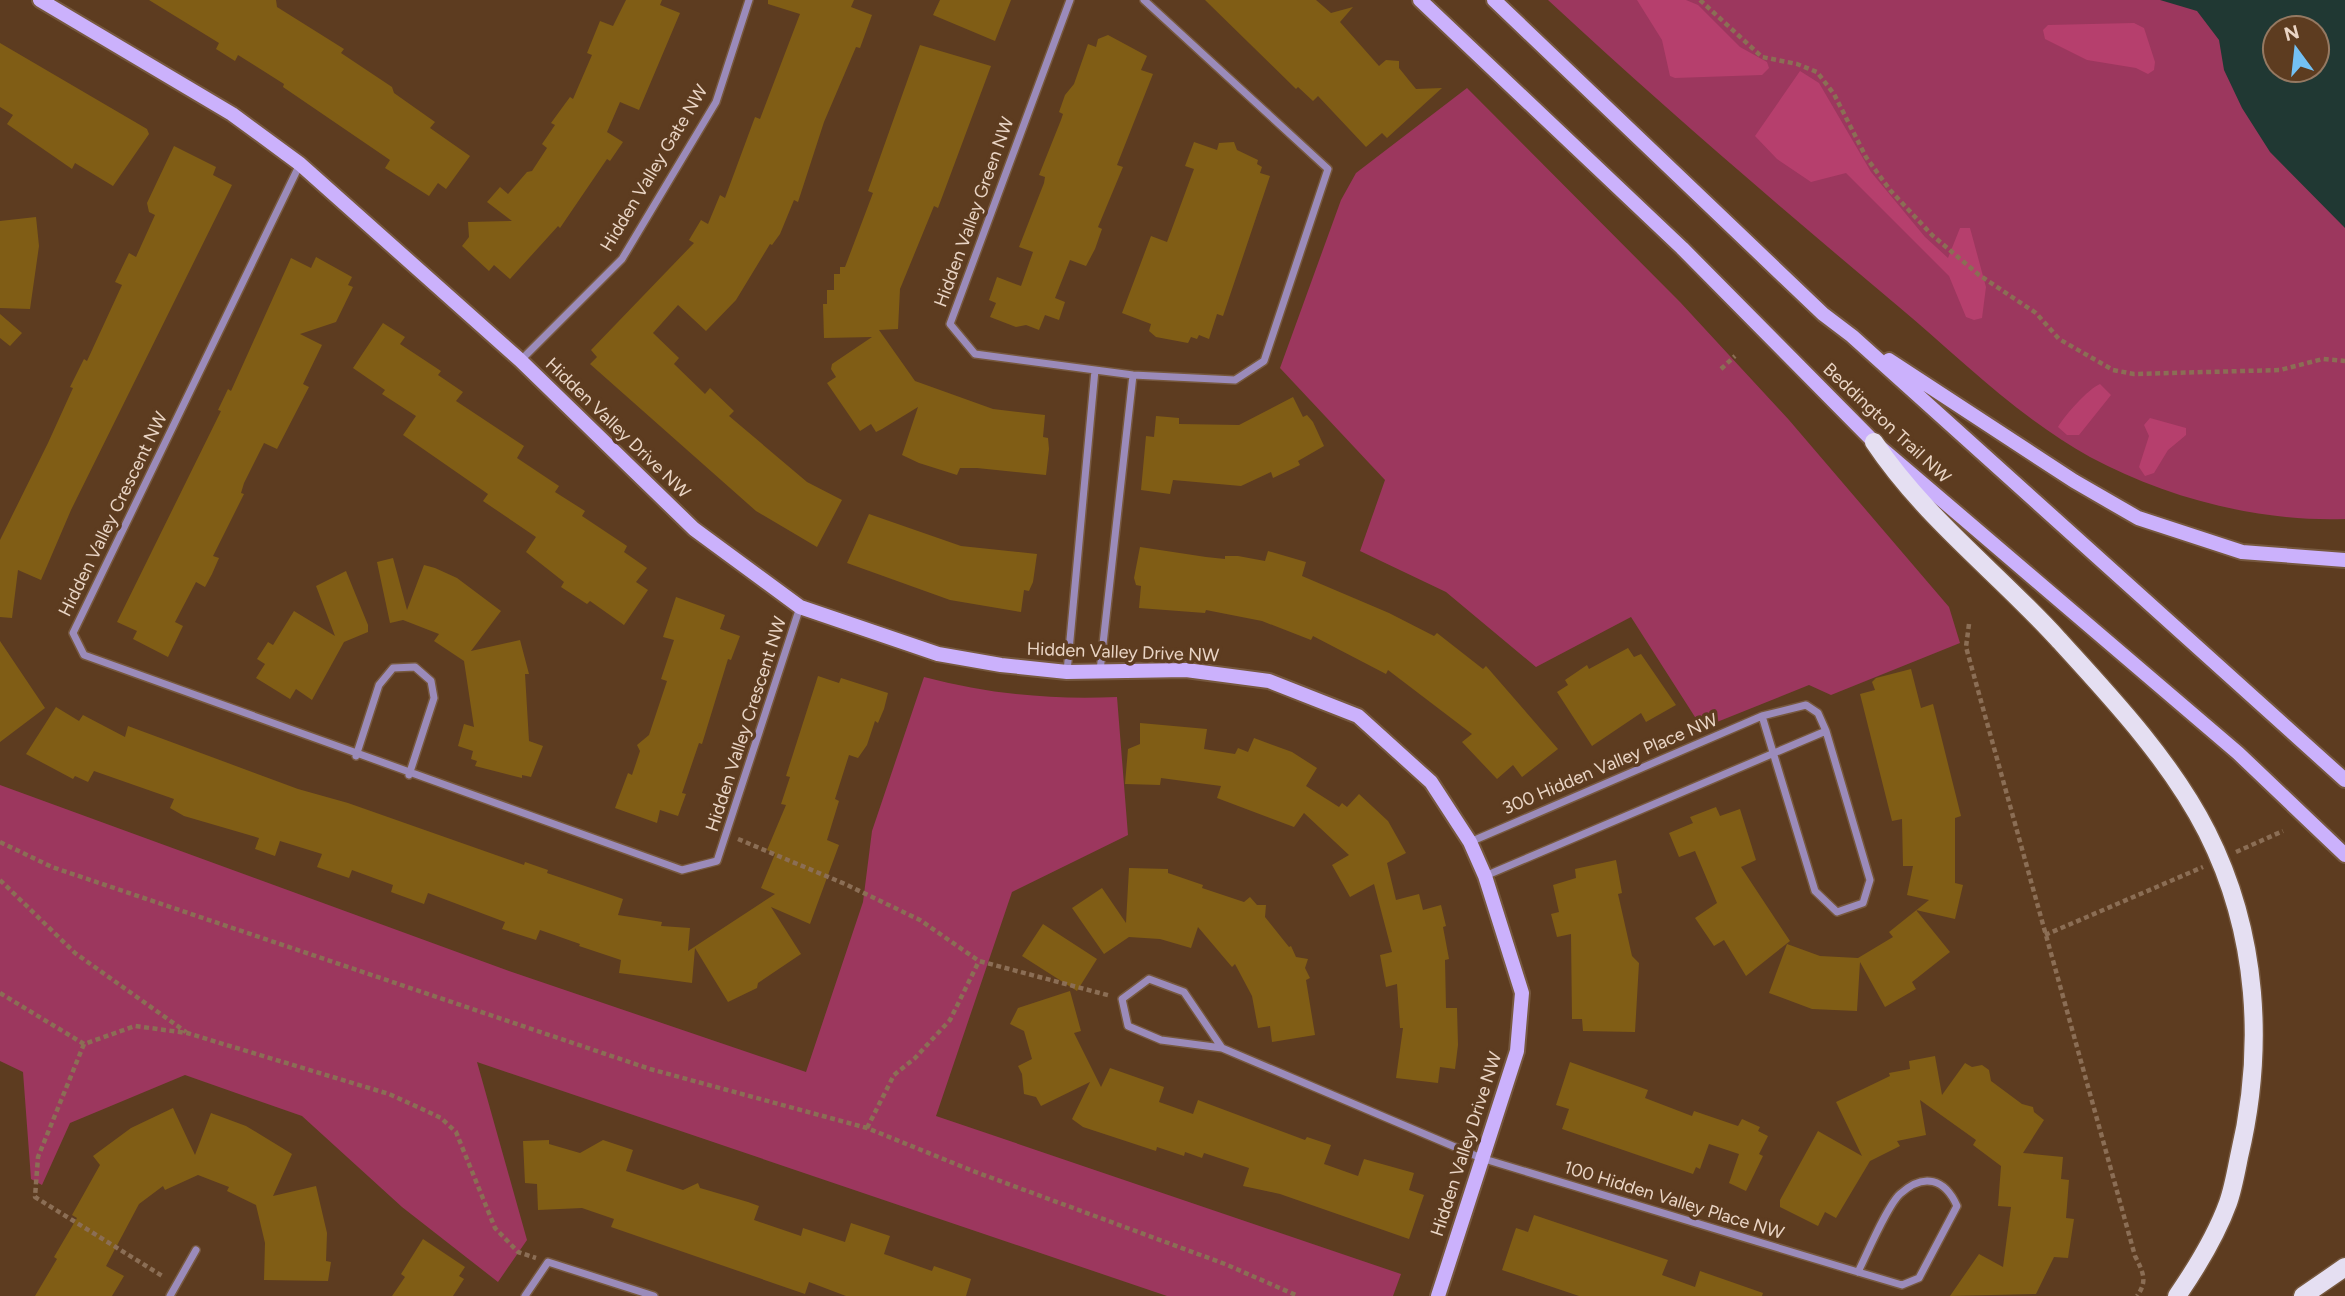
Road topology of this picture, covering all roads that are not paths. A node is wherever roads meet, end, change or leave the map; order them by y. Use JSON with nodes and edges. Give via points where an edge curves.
{"nodes":[{"id":1,"x":40,"y":0,"type":"edge"},
{"id":2,"x":749,"y":0,"type":"edge"},
{"id":3,"x":1070,"y":0,"type":"edge"},
{"id":4,"x":1144,"y":0,"type":"edge"},
{"id":5,"x":1420,"y":0,"type":"edge"},
{"id":6,"x":1494,"y":0,"type":"edge"},
{"id":7,"x":300,"y":164,"type":"junction"},
{"id":8,"x":1852,"y":336,"type":"junction"},
{"id":9,"x":520,"y":360,"type":"junction"},
{"id":10,"x":1095,"y":370,"type":"junction"},
{"id":11,"x":1133,"y":374,"type":"junction"},
{"id":12,"x":1874,"y":442,"type":"junction"},
{"id":13,"x":2345,"y":560,"type":"edge"},
{"id":14,"x":800,"y":607,"type":"junction"},
{"id":15,"x":1100,"y":671,"type":"junction"},
{"id":16,"x":1067,"y":672,"type":"junction"},
{"id":17,"x":1762,"y":716,"type":"junction"},
{"id":18,"x":1826,"y":730,"type":"junction"},
{"id":19,"x":1774,"y":752,"type":"junction"},
{"id":20,"x":356,"y":756,"type":"junction"},
{"id":21,"x":409,"y":775,"type":"junction"},
{"id":22,"x":2345,"y":780,"type":"edge"},
{"id":23,"x":1470,"y":842,"type":"junction"},
{"id":24,"x":2345,"y":855,"type":"edge"},
{"id":25,"x":1485,"y":876,"type":"junction"},
{"id":26,"x":1222,"y":1048,"type":"junction"},
{"id":27,"x":1481,"y":1158,"type":"junction"},
{"id":28,"x":196,"y":1250,"type":"dead end"},
{"id":29,"x":2345,"y":1267,"type":"edge"},
{"id":30,"x":1858,"y":1272,"type":"junction"},
{"id":31,"x":170,"y":1296,"type":"edge"},
{"id":32,"x":526,"y":1296,"type":"edge"},
{"id":33,"x":654,"y":1296,"type":"edge"},
{"id":34,"x":1438,"y":1296,"type":"edge"},
{"id":35,"x":2177,"y":1296,"type":"edge"},
{"id":36,"x":2303,"y":1296,"type":"edge"}],
"edges":[{"from":1,"to":7,"type":"main road","name":"Hidden Valley Drive NW","via":[[232,114]]},
{"from":2,"to":9,"type":"street","name":"Hidden Valley Gate NW","via":[[716,102],[622,258]]},
{"from":3,"to":10,"type":"street","name":"Hidden Valley Green NW","via":[[950,324],[975,354]]},
{"from":4,"to":11,"type":"street","name":"Hidden Valley Green NW","via":[[1328,170],[1264,361],[1235,380]]},
{"from":5,"to":12,"type":"main road","name":"Beddington Trail NW","via":[[1682,248]]},
{"from":6,"to":8,"type":"main road","via":[[1823,314]]},
{"from":7,"to":9,"type":"main road","name":"Hidden Valley Drive NW"},
{"from":7,"to":20,"type":"street","name":"Hidden Valley Crescent NW","via":[[73,633],[84,655]]},
{"from":8,"to":13,"type":"main road","via":[[2138,518],[2242,552]]},
{"from":8,"to":22,"type":"main road"},
{"from":9,"to":14,"type":"main road","name":"Hidden Valley Drive NW","via":[[694,529]]},
{"from":10,"to":11,"type":"street","name":"Hidden Valley Green NW"},
{"from":10,"to":16,"type":"street"},
{"from":11,"to":15,"type":"street"},
{"from":12,"to":24,"type":"main road","name":"Beddington Trail NW","via":[[2238,753]]},
{"from":12,"to":35,"type":"main road","via":[[1896,475],[2058,639],[2136,730],[2181,789],[2220,859],[2250,966],[2256,1047],[2251,1109],[2228,1202],[2200,1262]]},
{"from":14,"to":16,"type":"main road","name":"Hidden Valley Drive NW","via":[[938,654]]},
{"from":14,"to":21,"type":"street","name":"Hidden Valley Crescent NW","via":[[718,861],[682,870]]},
{"from":15,"to":16,"type":"main road","name":"Hidden Valley Drive NW"},
{"from":15,"to":23,"type":"main road","name":"Hidden Valley Drive NW","via":[[1186,670],[1269,681],[1359,716],[1431,782]]},
{"from":17,"to":18,"type":"street","name":"300 Hidden Valley Place NW","via":[[1805,705],[1818,713]]},
{"from":17,"to":19,"type":"street","name":"300 Hidden Valley Place NW"},
{"from":17,"to":23,"type":"street","name":"300 Hidden Valley Place NW"},
{"from":18,"to":19,"type":"street"},
{"from":18,"to":19,"type":"street","name":"300 Hidden Valley Place NW","via":[[1870,880],[1863,903],[1837,912],[1815,891]]},
{"from":19,"to":25,"type":"street"},
{"from":20,"to":21,"type":"street","name":"Hidden Valley Crescent NW"},
{"from":20,"to":21,"type":"street","via":[[379,685],[393,668],[415,667],[431,681],[434,698]]},
{"from":23,"to":25,"type":"main road","name":"Hidden Valley Drive NW"},
{"from":25,"to":27,"type":"main road","name":"Hidden Valley Drive NW","via":[[1522,993],[1517,1051]]},
{"from":26,"to":26,"type":"street","name":"100 Hidden Valley Place NW","via":[[1184,992],[1149,979],[1122,999],[1128,1026],[1161,1041]]},
{"from":26,"to":27,"type":"street","name":"100 Hidden Valley Place NW"},
{"from":27,"to":30,"type":"street","name":"100 Hidden Valley Place NW"},
{"from":27,"to":34,"type":"main road","name":"Hidden Valley Drive NW"},
{"from":28,"to":31,"type":"street"},
{"from":29,"to":36,"type":"main road"},
{"from":30,"to":30,"type":"street","name":"100 Hidden Valley Place NW","via":[[1902,1285],[1919,1278],[1957,1206],[1950,1191],[1937,1182],[1924,1181],[1898,1195]]},
{"from":32,"to":33,"type":"street","via":[[548,1262]]}]}
